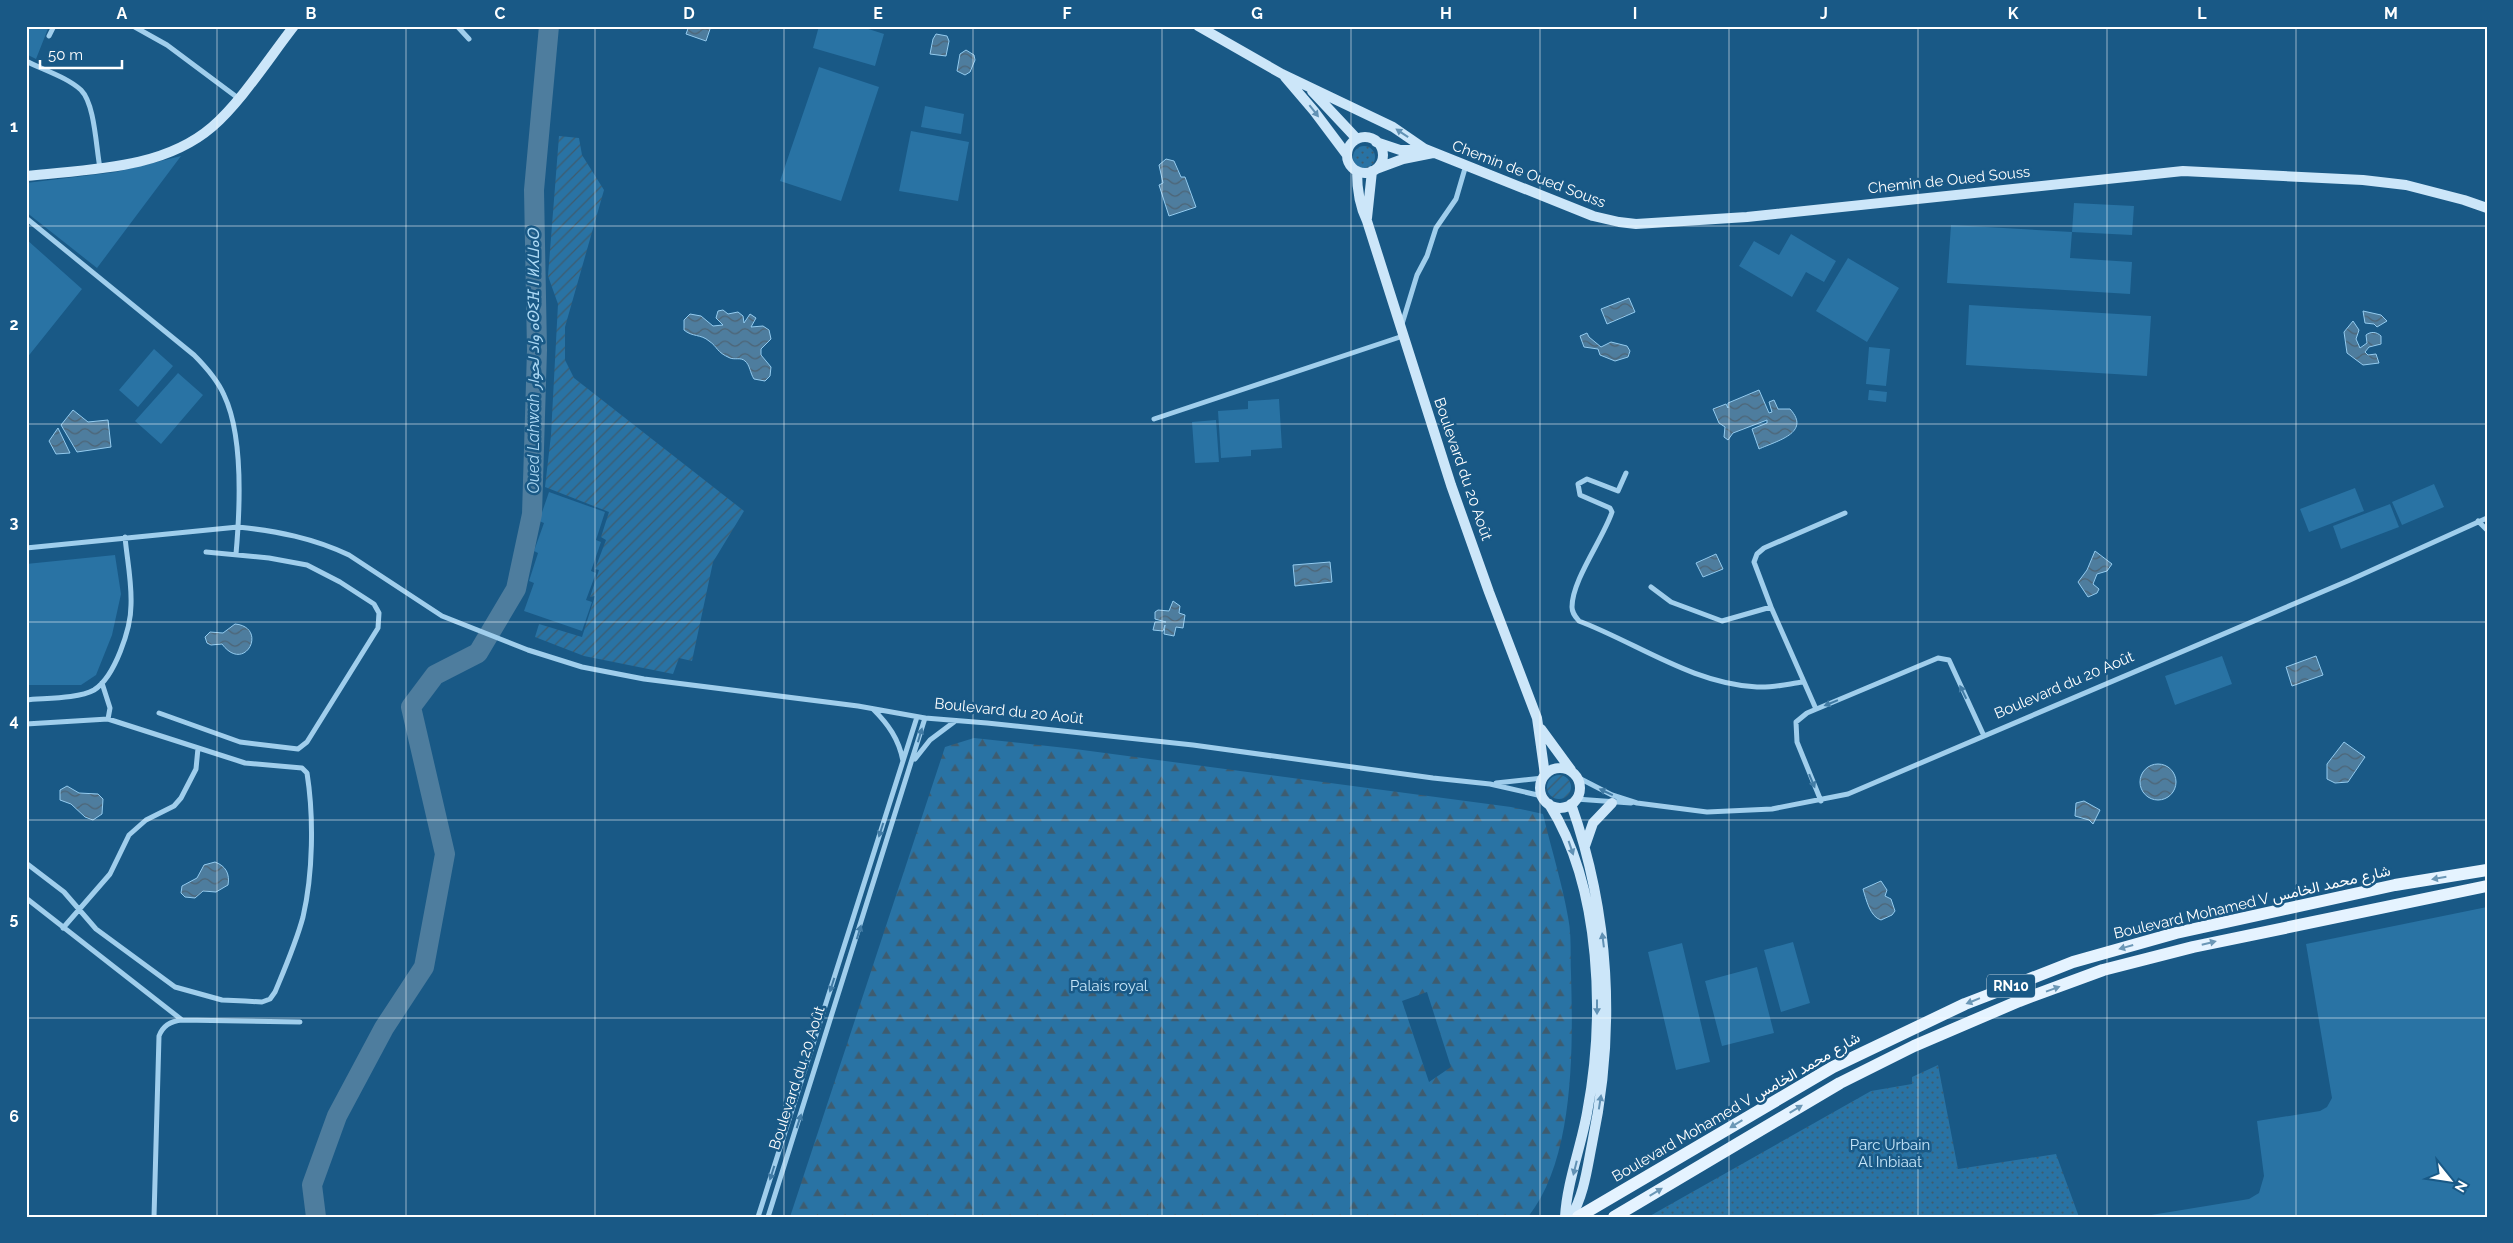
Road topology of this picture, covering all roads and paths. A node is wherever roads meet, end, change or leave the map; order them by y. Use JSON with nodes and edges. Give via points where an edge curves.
{"nodes":[{"id":1,"x":54,"y":26,"type":"edge"},
{"id":2,"x":133,"y":26,"type":"edge"},
{"id":3,"x":294,"y":26,"type":"edge"},
{"id":4,"x":457,"y":26,"type":"edge"},
{"id":5,"x":1198,"y":26,"type":"edge"},
{"id":6,"x":50,"y":36,"type":"dead end"},
{"id":7,"x":469,"y":39,"type":"dead end"},
{"id":8,"x":26,"y":61,"type":"edge"},
{"id":9,"x":1282,"y":74,"type":"junction"},
{"id":10,"x":1305,"y":84,"type":"junction"},
{"id":11,"x":238,"y":98,"type":"junction"},
{"id":12,"x":1357,"y":139,"type":"junction"},
{"id":13,"x":1376,"y":142,"type":"junction"},
{"id":14,"x":1429,"y":151,"type":"junction"},
{"id":15,"x":1347,"y":155,"type":"junction"},
{"id":16,"x":1466,"y":165,"type":"junction"},
{"id":17,"x":100,"y":168,"type":"junction"},
{"id":18,"x":1374,"y":170,"type":"junction"},
{"id":19,"x":1357,"y":171,"type":"junction"},
{"id":20,"x":26,"y":176,"type":"edge"},
{"id":21,"x":2487,"y":208,"type":"edge"},
{"id":22,"x":26,"y":218,"type":"edge"},
{"id":23,"x":1367,"y":221,"type":"junction"},
{"id":24,"x":1402,"y":331,"type":"junction"},
{"id":25,"x":1154,"y":419,"type":"dead end"},
{"id":26,"x":1626,"y":473,"type":"dead end"},
{"id":27,"x":1845,"y":513,"type":"dead end"},
{"id":28,"x":2487,"y":518,"type":"edge"},
{"id":29,"x":2478,"y":522,"type":"junction"},
{"id":30,"x":238,"y":527,"type":"junction"},
{"id":31,"x":2487,"y":530,"type":"edge"},
{"id":32,"x":125,"y":536,"type":"junction"},
{"id":33,"x":26,"y":548,"type":"edge"},
{"id":34,"x":206,"y":552,"type":"dead end"},
{"id":35,"x":236,"y":554,"type":"junction"},
{"id":36,"x":1651,"y":587,"type":"dead end"},
{"id":37,"x":1771,"y":607,"type":"junction"},
{"id":38,"x":1803,"y":682,"type":"junction"},
{"id":39,"x":102,"y":683,"type":"junction"},
{"id":40,"x":26,"y":700,"type":"edge"},
{"id":41,"x":873,"y":708,"type":"junction"},
{"id":42,"x":1816,"y":709,"type":"junction"},
{"id":43,"x":159,"y":713,"type":"dead end"},
{"id":44,"x":918,"y":717,"type":"junction"},
{"id":45,"x":925,"y":718,"type":"junction"},
{"id":46,"x":108,"y":719,"type":"junction"},
{"id":47,"x":955,"y":722,"type":"junction"},
{"id":48,"x":26,"y":724,"type":"edge"},
{"id":49,"x":1538,"y":724,"type":"junction"},
{"id":50,"x":1984,"y":736,"type":"junction"},
{"id":51,"x":198,"y":748,"type":"junction"},
{"id":52,"x":903,"y":762,"type":"junction"},
{"id":53,"x":911,"y":765,"type":"junction"},
{"id":54,"x":1574,"y":775,"type":"junction"},
{"id":55,"x":1544,"y":776,"type":"junction"},
{"id":56,"x":1490,"y":784,"type":"junction"},
{"id":57,"x":1546,"y":800,"type":"junction"},
{"id":58,"x":1821,"y":801,"type":"junction"},
{"id":59,"x":1574,"y":802,"type":"junction"},
{"id":60,"x":1612,"y":803,"type":"junction"},
{"id":61,"x":1637,"y":803,"type":"junction"},
{"id":62,"x":1585,"y":849,"type":"junction"},
{"id":63,"x":26,"y":863,"type":"edge"},
{"id":64,"x":2487,"y":870,"type":"edge"},
{"id":65,"x":2487,"y":886,"type":"edge"},
{"id":66,"x":26,"y":898,"type":"edge"},
{"id":67,"x":80,"y":909,"type":"junction"},
{"id":68,"x":63,"y":928,"type":"junction"},
{"id":69,"x":182,"y":1020,"type":"junction"},
{"id":70,"x":300,"y":1022,"type":"dead end"},
{"id":71,"x":154,"y":1217,"type":"edge"},
{"id":72,"x":758,"y":1217,"type":"edge"},
{"id":73,"x":768,"y":1217,"type":"edge"},
{"id":74,"x":1565,"y":1217,"type":"edge"},
{"id":75,"x":1571,"y":1217,"type":"edge"},
{"id":76,"x":1578,"y":1217,"type":"edge"},
{"id":77,"x":1614,"y":1217,"type":"edge"}],
"edges":[{"from":1,"to":6,"type":"street"},
{"from":2,"to":11,"type":"street","via":[[167,45]]},
{"from":3,"to":11,"type":"street"},
{"from":4,"to":7,"type":"street"},
{"from":5,"to":9,"type":"street"},
{"from":8,"to":17,"type":"street","via":[[72,84],[84,94],[92,118]]},
{"from":9,"to":10,"type":"street","name":"Chemin de Oued Souss"},
{"from":9,"to":15,"type":"street","one_way":true},
{"from":10,"to":12,"type":"street"},
{"from":14,"to":10,"type":"street","name":"Chemin de Oued Souss","one_way":true,"via":[[1378,119]]},
{"from":11,"to":17,"type":"street","via":[[212,127],[194,140],[150,160]]},
{"from":12,"to":13,"type":"street","via":[[1368,138]]},
{"from":12,"to":15,"type":"street","via":[[1348,148]]},
{"from":13,"to":14,"type":"street","name":"Chemin de Oued Souss","via":[[1400,150]]},
{"from":13,"to":18,"type":"street","via":[[1382,155]]},
{"from":14,"to":16,"type":"street","name":"Chemin de Oued Souss"},
{"from":14,"to":18,"type":"street"},
{"from":15,"to":19,"type":"street","via":[[1349,164]]},
{"from":16,"to":21,"type":"street","name":"Chemin de Oued Souss","via":[[1593,216],[1636,224],[1747,217],[2183,171],[2406,185]]},
{"from":16,"to":24,"type":"street","via":[[1456,198],[1436,228],[1417,275]]},
{"from":17,"to":20,"type":"street"},
{"from":18,"to":19,"type":"street"},
{"from":18,"to":23,"type":"street","name":"Boulevard du 20 Août"},
{"from":19,"to":23,"type":"street","name":"Boulevard du 20 Août","via":[[1358,198]]},
{"from":22,"to":30,"type":"street","via":[[194,355],[212,374],[227,401],[237,451]]},
{"from":23,"to":24,"type":"street","name":"Boulevard du 20 Août"},
{"from":24,"to":25,"type":"street"},
{"from":24,"to":49,"type":"street","name":"Boulevard du 20 Août","via":[[1458,503]]},
{"from":26,"to":38,"type":"street","via":[[1618,491],[1587,479],[1578,484],[1580,495],[1610,508],[1612,512],[1573,600],[1574,616],[1690,672],[1757,687]]},
{"from":27,"to":37,"type":"street","via":[[1757,554],[1754,562]]},
{"from":28,"to":29,"type":"street","name":"Boulevard du 20 Août"},
{"from":29,"to":31,"type":"street"},
{"from":29,"to":50,"type":"street","name":"Boulevard du 20 Août"},
{"from":30,"to":32,"type":"street"},
{"from":30,"to":35,"type":"street"},
{"from":30,"to":41,"type":"street","via":[[287,533],[333,548],[442,616],[467,628],[582,667],[626,676]]},
{"from":32,"to":33,"type":"street"},
{"from":32,"to":39,"type":"street","via":[[131,606],[115,663]]},
{"from":34,"to":35,"type":"street"},
{"from":35,"to":43,"type":"street","via":[[319,570],[374,604],[379,613],[378,628],[307,742],[298,749],[240,742]]},
{"from":36,"to":37,"type":"street","via":[[1671,602],[1722,621]]},
{"from":37,"to":38,"type":"street"},
{"from":38,"to":42,"type":"street"},
{"from":39,"to":40,"type":"street","via":[[94,690],[79,695]]},
{"from":39,"to":46,"type":"street","via":[[110,708]]},
{"from":41,"to":44,"type":"street"},
{"from":41,"to":52,"type":"street","via":[[898,741]]},
{"from":50,"to":42,"type":"street","one_way":true,"via":[[1953,666],[1945,658],[1938,658]]},
{"from":42,"to":58,"type":"street","one_way":true,"via":[[1800,717],[1795,729],[1796,742]]},
{"from":44,"to":45,"type":"street"},
{"from":44,"to":52,"type":"street","name":"Boulevard du 20 Août"},
{"from":45,"to":47,"type":"street","name":"Boulevard du 20 Août"},
{"from":53,"to":45,"type":"street","name":"Boulevard du 20 Août","one_way":true},
{"from":46,"to":48,"type":"street"},
{"from":46,"to":51,"type":"street"},
{"from":47,"to":53,"type":"street","via":[[930,740]]},
{"from":47,"to":56,"type":"street","name":"Boulevard du 20 Août","via":[[1193,745]]},
{"from":49,"to":54,"type":"street","name":"Boulevard du 20 Août"},
{"from":49,"to":55,"type":"street","name":"Boulevard du 20 Août"},
{"from":50,"to":58,"type":"street","name":"Boulevard du 20 Août","via":[[1848,794]]},
{"from":51,"to":67,"type":"street","via":[[196,769],[181,798],[129,835],[114,868]]},
{"from":51,"to":67,"type":"street","via":[[244,763],[302,768],[306,773],[311,822],[306,900],[298,934],[272,996],[262,1002],[222,1000],[180,990],[96,929]]},
{"from":52,"to":72,"type":"street","name":"Boulevard du 20 Août","one_way":true},
{"from":73,"to":53,"type":"street","name":"Boulevard du 20 Août","one_way":true},
{"from":54,"to":55,"type":"street","via":[[1557,768]]},
{"from":54,"to":59,"type":"street","via":[[1580,789]]},
{"from":61,"to":54,"type":"street","name":"Boulevard du 20 Août","one_way":true,"via":[[1612,795]]},
{"from":55,"to":56,"type":"street","name":"Boulevard du 20 Août"},
{"from":55,"to":57,"type":"street","via":[[1540,787]]},
{"from":56,"to":57,"type":"street","name":"Boulevard du 20 Août"},
{"from":57,"to":59,"type":"street","via":[[1562,807]]},
{"from":57,"to":74,"type":"street","one_way":true,"via":[[1563,825],[1580,878],[1592,941],[1597,999],[1592,1085]]},
{"from":58,"to":61,"type":"street","name":"Boulevard du 20 Août","via":[[1772,809],[1707,812]]},
{"from":59,"to":60,"type":"street","name":"Boulevard du 20 Août"},
{"from":59,"to":62,"type":"street"},
{"from":60,"to":61,"type":"street","name":"Boulevard du 20 Août"},
{"from":60,"to":62,"type":"street","via":[[1593,823]]},
{"from":75,"to":62,"type":"street","one_way":true,"via":[[1581,1195],[1597,1119],[1606,1034],[1604,947]]},
{"from":63,"to":67,"type":"street","via":[[64,892]]},
{"from":64,"to":76,"type":"main road","name":"Boulevard Mohamed V شارع محمد الخامس","number":"RN10","one_way":true,"via":[[2386,887],[2176,933],[2073,962],[2031,978],[1965,1004],[1833,1067]]},
{"from":77,"to":65,"type":"main road","name":"Boulevard Mohamed V شارع محمد الخامس","number":"RN10","one_way":true,"via":[[1840,1083],[1914,1046],[2019,1001],[2103,970],[2193,947]]},
{"from":66,"to":68,"type":"street"},
{"from":67,"to":68,"type":"street"},
{"from":68,"to":69,"type":"street"},
{"from":69,"to":70,"type":"street"},
{"from":69,"to":71,"type":"street","via":[[169,1023],[159,1036]]}]}
